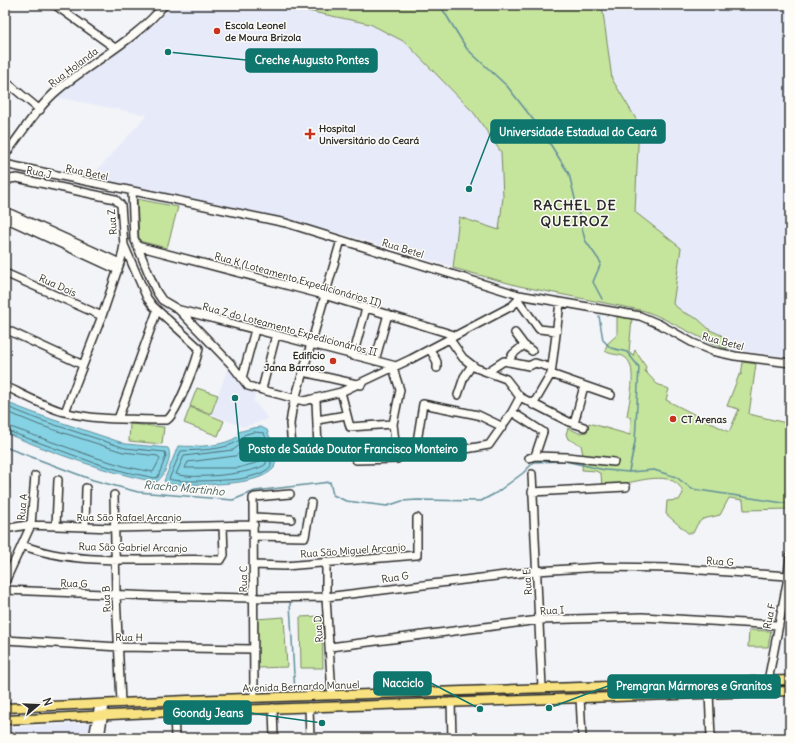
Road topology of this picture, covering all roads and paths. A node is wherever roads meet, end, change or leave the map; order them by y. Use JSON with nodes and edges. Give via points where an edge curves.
{"nodes":[{"id":1,"x":55,"y":5,"type":"edge"},
{"id":2,"x":164,"y":5,"type":"edge"},
{"id":3,"x":115,"y":48,"type":"junction"},
{"id":4,"x":5,"y":82,"type":"edge"},
{"id":5,"x":40,"y":110,"type":"junction"},
{"id":6,"x":5,"y":155,"type":"edge"},
{"id":7,"x":6,"y":166,"type":"edge"},
{"id":8,"x":6,"y":182,"type":"edge"},
{"id":9,"x":132,"y":192,"type":"junction"},
{"id":10,"x":115,"y":199,"type":"joint"},
{"id":11,"x":5,"y":211,"type":"edge"},
{"id":12,"x":5,"y":218,"type":"edge"},
{"id":13,"x":341,"y":240,"type":"junction"},
{"id":14,"x":124,"y":245,"type":"junction"},
{"id":15,"x":137,"y":246,"type":"junction"},
{"id":16,"x":119,"y":265,"type":"junction"},
{"id":17,"x":133,"y":265,"type":"junction"},
{"id":18,"x":5,"y":273,"type":"edge"},
{"id":19,"x":324,"y":295,"type":"junction"},
{"id":20,"x":519,"y":297,"type":"junction"},
{"id":21,"x":560,"y":303,"type":"junction"},
{"id":22,"x":366,"y":308,"type":"junction"},
{"id":23,"x":179,"y":310,"type":"junction"},
{"id":24,"x":157,"y":312,"type":"junction"},
{"id":25,"x":388,"y":314,"type":"junction"},
{"id":26,"x":102,"y":316,"type":"junction"},
{"id":27,"x":5,"y":329,"type":"edge"},
{"id":28,"x":255,"y":330,"type":"junction"},
{"id":29,"x":557,"y":330,"type":"junction"},
{"id":30,"x":515,"y":333,"type":"dead end"},
{"id":31,"x":276,"y":335,"type":"junction"},
{"id":32,"x":452,"y":337,"type":"junction"},
{"id":33,"x":311,"y":344,"type":"junction"},
{"id":34,"x":524,"y":346,"type":"junction"},
{"id":35,"x":430,"y":349,"type":"junction"},
{"id":36,"x":532,"y":351,"type":"dead end"},
{"id":37,"x":353,"y":356,"type":"junction"},
{"id":38,"x":375,"y":361,"type":"junction"},
{"id":39,"x":508,"y":362,"type":"junction"},
{"id":40,"x":790,"y":363,"type":"edge"},
{"id":41,"x":83,"y":365,"type":"junction"},
{"id":42,"x":472,"y":365,"type":"junction"},
{"id":43,"x":395,"y":367,"type":"junction"},
{"id":44,"x":437,"y":368,"type":"dead end"},
{"id":45,"x":552,"y":371,"type":"junction"},
{"id":46,"x":303,"y":372,"type":"junction"},
{"id":47,"x":487,"y":372,"type":"junction"},
{"id":48,"x":242,"y":378,"type":"junction"},
{"id":49,"x":361,"y":385,"type":"junction"},
{"id":50,"x":5,"y":386,"type":"edge"},
{"id":51,"x":584,"y":386,"type":"junction"},
{"id":52,"x":262,"y":389,"type":"junction"},
{"id":53,"x":342,"y":392,"type":"junction"},
{"id":54,"x":458,"y":395,"type":"dead end"},
{"id":55,"x":611,"y":395,"type":"dead end"},
{"id":56,"x":520,"y":397,"type":"junction"},
{"id":57,"x":296,"y":399,"type":"junction"},
{"id":58,"x":316,"y":400,"type":"junction"},
{"id":59,"x":534,"y":405,"type":"junction"},
{"id":60,"x":65,"y":412,"type":"junction"},
{"id":61,"x":512,"y":412,"type":"junction"},
{"id":62,"x":346,"y":415,"type":"junction"},
{"id":63,"x":118,"y":419,"type":"junction"},
{"id":64,"x":317,"y":420,"type":"junction"},
{"id":65,"x":393,"y":424,"type":"junction"},
{"id":66,"x":574,"y":424,"type":"junction"},
{"id":67,"x":503,"y":427,"type":"junction"},
{"id":68,"x":584,"y":427,"type":"dead end"},
{"id":69,"x":416,"y":448,"type":"dead end"},
{"id":70,"x":318,"y":449,"type":"junction"},
{"id":71,"x":454,"y":451,"type":"dead end"},
{"id":72,"x":614,"y":462,"type":"dead end"},
{"id":73,"x":532,"y":474,"type":"dead end"},
{"id":74,"x":36,"y":476,"type":"dead end"},
{"id":75,"x":5,"y":480,"type":"edge"},
{"id":76,"x":58,"y":480,"type":"dead end"},
{"id":77,"x":5,"y":487,"type":"edge"},
{"id":78,"x":626,"y":487,"type":"dead end"},
{"id":79,"x":86,"y":488,"type":"dead end"},
{"id":80,"x":532,"y":492,"type":"junction"},
{"id":81,"x":290,"y":494,"type":"dead end"},
{"id":82,"x":114,"y":495,"type":"dead end"},
{"id":83,"x":311,"y":504,"type":"dead end"},
{"id":84,"x":254,"y":517,"type":"junction"},
{"id":85,"x":418,"y":518,"type":"dead end"},
{"id":86,"x":291,"y":519,"type":"dead end"},
{"id":87,"x":31,"y":525,"type":"junction"},
{"id":88,"x":254,"y":525,"type":"junction"},
{"id":89,"x":56,"y":526,"type":"junction"},
{"id":90,"x":223,"y":526,"type":"junction"},
{"id":91,"x":86,"y":527,"type":"junction"},
{"id":92,"x":114,"y":528,"type":"junction"},
{"id":93,"x":5,"y":529,"type":"edge"},
{"id":94,"x":253,"y":536,"type":"junction"},
{"id":95,"x":22,"y":545,"type":"junction"},
{"id":96,"x":790,"y":556,"type":"edge"},
{"id":97,"x":115,"y":559,"type":"junction"},
{"id":98,"x":326,"y":561,"type":"junction"},
{"id":99,"x":253,"y":565,"type":"junction"},
{"id":100,"x":537,"y":571,"type":"junction"},
{"id":101,"x":788,"y":576,"type":"junction"},
{"id":102,"x":5,"y":582,"type":"edge"},
{"id":103,"x":5,"y":590,"type":"edge"},
{"id":104,"x":116,"y":594,"type":"junction"},
{"id":105,"x":326,"y":597,"type":"junction"},
{"id":106,"x":252,"y":598,"type":"junction"},
{"id":107,"x":539,"y":620,"type":"junction"},
{"id":108,"x":778,"y":625,"type":"junction"},
{"id":109,"x":5,"y":640,"type":"edge"},
{"id":110,"x":119,"y":647,"type":"junction"},
{"id":111,"x":330,"y":647,"type":"junction"},
{"id":112,"x":253,"y":649,"type":"junction"},
{"id":113,"x":768,"y":680,"type":"junction"},
{"id":114,"x":790,"y":680,"type":"edge"},
{"id":115,"x":542,"y":688,"type":"junction"},
{"id":116,"x":498,"y":689,"type":"junction"},
{"id":117,"x":511,"y":689,"type":"junction"},
{"id":118,"x":790,"y":691,"type":"edge"},
{"id":119,"x":709,"y":693,"type":"junction"},
{"id":120,"x":332,"y":695,"type":"junction"},
{"id":121,"x":254,"y":698,"type":"junction"},
{"id":122,"x":580,"y":698,"type":"junction"},
{"id":123,"x":499,"y":700,"type":"junction"},
{"id":124,"x":511,"y":700,"type":"junction"},
{"id":125,"x":451,"y":702,"type":"junction"},
{"id":126,"x":121,"y":703,"type":"junction"},
{"id":127,"x":102,"y":704,"type":"junction"},
{"id":128,"x":309,"y":707,"type":"junction"},
{"id":129,"x":5,"y":708,"type":"edge"},
{"id":130,"x":273,"y":708,"type":"junction"},
{"id":131,"x":174,"y":712,"type":"junction"},
{"id":132,"x":100,"y":715,"type":"junction"},
{"id":133,"x":5,"y":720,"type":"edge"},
{"id":134,"x":93,"y":738,"type":"edge"},
{"id":135,"x":100,"y":738,"type":"edge"},
{"id":136,"x":175,"y":738,"type":"edge"},
{"id":137,"x":274,"y":738,"type":"edge"},
{"id":138,"x":310,"y":738,"type":"edge"},
{"id":139,"x":452,"y":738,"type":"edge"},
{"id":140,"x":582,"y":738,"type":"edge"},
{"id":141,"x":711,"y":738,"type":"edge"}],
"edges":[{"from":1,"to":3,"type":"street"},
{"from":2,"to":3,"type":"street","name":"Rua Holanda"},
{"from":3,"to":5,"type":"street","name":"Rua Holanda","via":[[59,89]]},
{"from":4,"to":5,"type":"street"},
{"from":5,"to":6,"type":"street","name":"Rua Holanda"},
{"from":7,"to":9,"type":"street","name":"Rua Betel"},
{"from":8,"to":10,"type":"street","name":"Rua J","via":[[17,178]]},
{"from":9,"to":13,"type":"street","name":"Rua Betel","via":[[286,223]]},
{"from":9,"to":15,"type":"street","via":[[134,238]]},
{"from":10,"to":14,"type":"street","name":"Rua Z","via":[[121,205]]},
{"from":11,"to":16,"type":"street"},
{"from":12,"to":16,"type":"street"},
{"from":13,"to":19,"type":"street"},
{"from":13,"to":20,"type":"street","name":"Rua Betel"},
{"from":14,"to":16,"type":"street"},
{"from":14,"to":17,"type":"street"},
{"from":15,"to":19,"type":"street","name":"Rua K (Loteamento Expedicionários II)"},
{"from":15,"to":23,"type":"street","via":[[158,294],[167,304]]},
{"from":16,"to":17,"type":"street"},
{"from":16,"to":26,"type":"street"},
{"from":17,"to":24,"type":"street","via":[[147,298]]},
{"from":18,"to":26,"type":"street","name":"Rua Dois"},
{"from":19,"to":22,"type":"street","name":"Rua K (Loteamento Expedicionários II)"},
{"from":19,"to":33,"type":"street"},
{"from":20,"to":21,"type":"street","name":"Rua Betel"},
{"from":20,"to":29,"type":"street","via":[[539,329]]},
{"from":20,"to":32,"type":"street","via":[[512,306]]},
{"from":21,"to":29,"type":"street"},
{"from":21,"to":40,"type":"street","name":"Rua Betel","via":[[640,316],[712,351]]},
{"from":22,"to":25,"type":"street","name":"Rua K (Loteamento Expedicionários II)"},
{"from":22,"to":37,"type":"street"},
{"from":23,"to":28,"type":"street","name":"Rua Z do Loteamento Expedicionários II"},
{"from":23,"to":48,"type":"street"},
{"from":24,"to":63,"type":"street"},
{"from":24,"to":63,"type":"street","via":[[197,345],[199,348],[196,359],[178,406],[171,417],[167,420]]},
{"from":25,"to":32,"type":"street","name":"Rua K (Loteamento Expedicionários II)"},
{"from":25,"to":38,"type":"street"},
{"from":26,"to":41,"type":"street"},
{"from":27,"to":41,"type":"street"},
{"from":28,"to":31,"type":"street","name":"Rua Z do Loteamento Expedicionários II"},
{"from":28,"to":48,"type":"street"},
{"from":29,"to":45,"type":"street"},
{"from":30,"to":34,"type":"street"},
{"from":31,"to":33,"type":"street","name":"Rua Z do Loteamento Expedicionários II"},
{"from":31,"to":52,"type":"street"},
{"from":32,"to":35,"type":"street"},
{"from":32,"to":42,"type":"street","via":[[460,355]]},
{"from":33,"to":37,"type":"street","name":"Rua Z do Loteamento Expedicionários II"},
{"from":33,"to":46,"type":"street"},
{"from":34,"to":36,"type":"street"},
{"from":34,"to":39,"type":"street","via":[[513,354]]},
{"from":35,"to":43,"type":"street"},
{"from":35,"to":44,"type":"street","via":[[437,362]]},
{"from":37,"to":38,"type":"street","name":"Rua Z do Loteamento Expedicionários II"},
{"from":38,"to":43,"type":"street","name":"Rua Z do Loteamento Expedicionários II"},
{"from":39,"to":45,"type":"street","via":[[529,366],[535,363]]},
{"from":39,"to":47,"type":"street","via":[[499,363]]},
{"from":41,"to":60,"type":"street"},
{"from":42,"to":47,"type":"street"},
{"from":42,"to":54,"type":"street","via":[[464,377]]},
{"from":43,"to":49,"type":"street"},
{"from":43,"to":65,"type":"street","via":[[400,390]]},
{"from":45,"to":51,"type":"street"},
{"from":45,"to":59,"type":"street"},
{"from":46,"to":49,"type":"street"},
{"from":46,"to":57,"type":"street"},
{"from":47,"to":56,"type":"street","via":[[506,379]]},
{"from":48,"to":52,"type":"street","via":[[248,386]]},
{"from":49,"to":53,"type":"street"},
{"from":50,"to":60,"type":"street"},
{"from":51,"to":55,"type":"street"},
{"from":51,"to":66,"type":"street"},
{"from":52,"to":57,"type":"street"},
{"from":53,"to":58,"type":"street"},
{"from":53,"to":62,"type":"street"},
{"from":56,"to":59,"type":"street"},
{"from":56,"to":61,"type":"street"},
{"from":57,"to":58,"type":"street"},
{"from":57,"to":70,"type":"street","via":[[290,420],[291,444],[295,449]]},
{"from":58,"to":64,"type":"street"},
{"from":59,"to":66,"type":"street"},
{"from":60,"to":63,"type":"street"},
{"from":61,"to":67,"type":"street"},
{"from":61,"to":72,"type":"street","via":[[541,430],[543,435],[532,457]]},
{"from":62,"to":64,"type":"street"},
{"from":62,"to":65,"type":"street","via":[[350,427]]},
{"from":64,"to":70,"type":"street"},
{"from":65,"to":70,"type":"street","via":[[397,459],[356,460],[351,450]]},
{"from":66,"to":68,"type":"street"},
{"from":67,"to":69,"type":"street","via":[[478,415],[423,404]]},
{"from":67,"to":71,"type":"street","via":[[489,445]]},
{"from":73,"to":80,"type":"street","name":"Rua E"},
{"from":74,"to":87,"type":"street","name":"Rua A"},
{"from":75,"to":77,"type":"street"},
{"from":76,"to":89,"type":"street"},
{"from":78,"to":80,"type":"street"},
{"from":79,"to":91,"type":"street"},
{"from":80,"to":100,"type":"street","name":"Rua E"},
{"from":81,"to":84,"type":"street","name":"Rua C","via":[[254,497]]},
{"from":82,"to":92,"type":"street","name":"Rua B"},
{"from":83,"to":94,"type":"street","via":[[305,536]]},
{"from":84,"to":86,"type":"street"},
{"from":84,"to":88,"type":"street","name":"Rua C"},
{"from":85,"to":98,"type":"street","name":"Rua São Miguel Arcanjo","via":[[417,556]]},
{"from":87,"to":89,"type":"street","name":"Rua São Rafael Arcanjo"},
{"from":87,"to":93,"type":"street","name":"Rua São Rafael Arcanjo"},
{"from":87,"to":95,"type":"street","name":"Rua A"},
{"from":88,"to":90,"type":"street","name":"Rua São Rafael Arcanjo"},
{"from":88,"to":94,"type":"street","name":"Rua C"},
{"from":89,"to":91,"type":"street","name":"Rua São Rafael Arcanjo"},
{"from":90,"to":92,"type":"street","name":"Rua São Rafael Arcanjo"},
{"from":90,"to":97,"type":"street","name":"Rua São Gabriel Arcanjo","via":[[224,555],[221,560]]},
{"from":91,"to":92,"type":"street","name":"Rua São Rafael Arcanjo"},
{"from":92,"to":97,"type":"street","name":"Rua B"},
{"from":94,"to":99,"type":"street","name":"Rua C"},
{"from":95,"to":97,"type":"street","name":"Rua São Gabriel Arcanjo","via":[[54,554]]},
{"from":95,"to":102,"type":"street","name":"Rua A"},
{"from":96,"to":101,"type":"street","name":"Rua F"},
{"from":97,"to":104,"type":"street","name":"Rua B"},
{"from":98,"to":99,"type":"street","name":"Rua São Miguel Arcanjo","via":[[285,566]]},
{"from":98,"to":105,"type":"street","name":"Rua D"},
{"from":99,"to":106,"type":"street","name":"Rua C"},
{"from":100,"to":101,"type":"street","name":"Rua G","via":[[636,566]]},
{"from":100,"to":105,"type":"street","name":"Rua G"},
{"from":100,"to":107,"type":"street","name":"Rua E"},
{"from":101,"to":108,"type":"street","name":"Rua F"},
{"from":103,"to":104,"type":"street","name":"Rua G"},
{"from":104,"to":106,"type":"street","name":"Rua G"},
{"from":104,"to":110,"type":"street","name":"Rua B"},
{"from":105,"to":106,"type":"street","name":"Rua G"},
{"from":105,"to":111,"type":"street","name":"Rua D"},
{"from":106,"to":112,"type":"street","name":"Rua C"},
{"from":107,"to":108,"type":"street","name":"Rua I","via":[[642,617]]},
{"from":107,"to":111,"type":"street","name":"Rua I"},
{"from":107,"to":115,"type":"street","name":"Rua E"},
{"from":108,"to":113,"type":"street","name":"Rua F"},
{"from":109,"to":110,"type":"street","name":"Rua H"},
{"from":110,"to":112,"type":"street","name":"Rua H"},
{"from":110,"to":126,"type":"street","name":"Rua B"},
{"from":111,"to":120,"type":"street","name":"Rua D"},
{"from":112,"to":121,"type":"street","name":"Rua C"},
{"from":113,"to":114,"type":"main road","name":"Avenida Bernardo Manuel"},
{"from":113,"to":115,"type":"main road","name":"Avenida Bernardo Manuel"},
{"from":115,"to":117,"type":"main road","name":"Avenida Bernardo Manuel"},
{"from":116,"to":117,"type":"main road","name":"Avenida Bernardo Manuel"},
{"from":116,"to":120,"type":"main road","name":"Avenida Bernardo Manuel"},
{"from":116,"to":123,"type":"main road"},
{"from":117,"to":124,"type":"main road"},
{"from":118,"to":119,"type":"main road","name":"Avenida Bernardo Manuel"},
{"from":119,"to":122,"type":"main road","name":"Avenida Bernardo Manuel"},
{"from":119,"to":141,"type":"street"},
{"from":120,"to":121,"type":"main road","name":"Avenida Bernardo Manuel"},
{"from":121,"to":126,"type":"main road","name":"Avenida Bernardo Manuel"},
{"from":122,"to":124,"type":"main road","name":"Avenida Bernardo Manuel"},
{"from":122,"to":140,"type":"street"},
{"from":123,"to":124,"type":"main road","name":"Avenida Bernardo Manuel"},
{"from":123,"to":125,"type":"main road","name":"Avenida Bernardo Manuel"},
{"from":125,"to":128,"type":"main road","name":"Avenida Bernardo Manuel"},
{"from":125,"to":139,"type":"street"},
{"from":126,"to":127,"type":"main road","name":"Avenida Bernardo Manuel"},
{"from":127,"to":129,"type":"main road","name":"Avenida Bernardo Manuel"},
{"from":127,"to":132,"type":"street"},
{"from":128,"to":130,"type":"main road","name":"Avenida Bernardo Manuel"},
{"from":128,"to":138,"type":"street"},
{"from":130,"to":131,"type":"main road","name":"Avenida Bernardo Manuel"},
{"from":130,"to":137,"type":"street"},
{"from":131,"to":132,"type":"main road","name":"Avenida Bernardo Manuel"},
{"from":131,"to":136,"type":"street"},
{"from":132,"to":133,"type":"main road","name":"Avenida Bernardo Manuel"},
{"from":132,"to":134,"type":"street"},
{"from":132,"to":135,"type":"street"}]}
